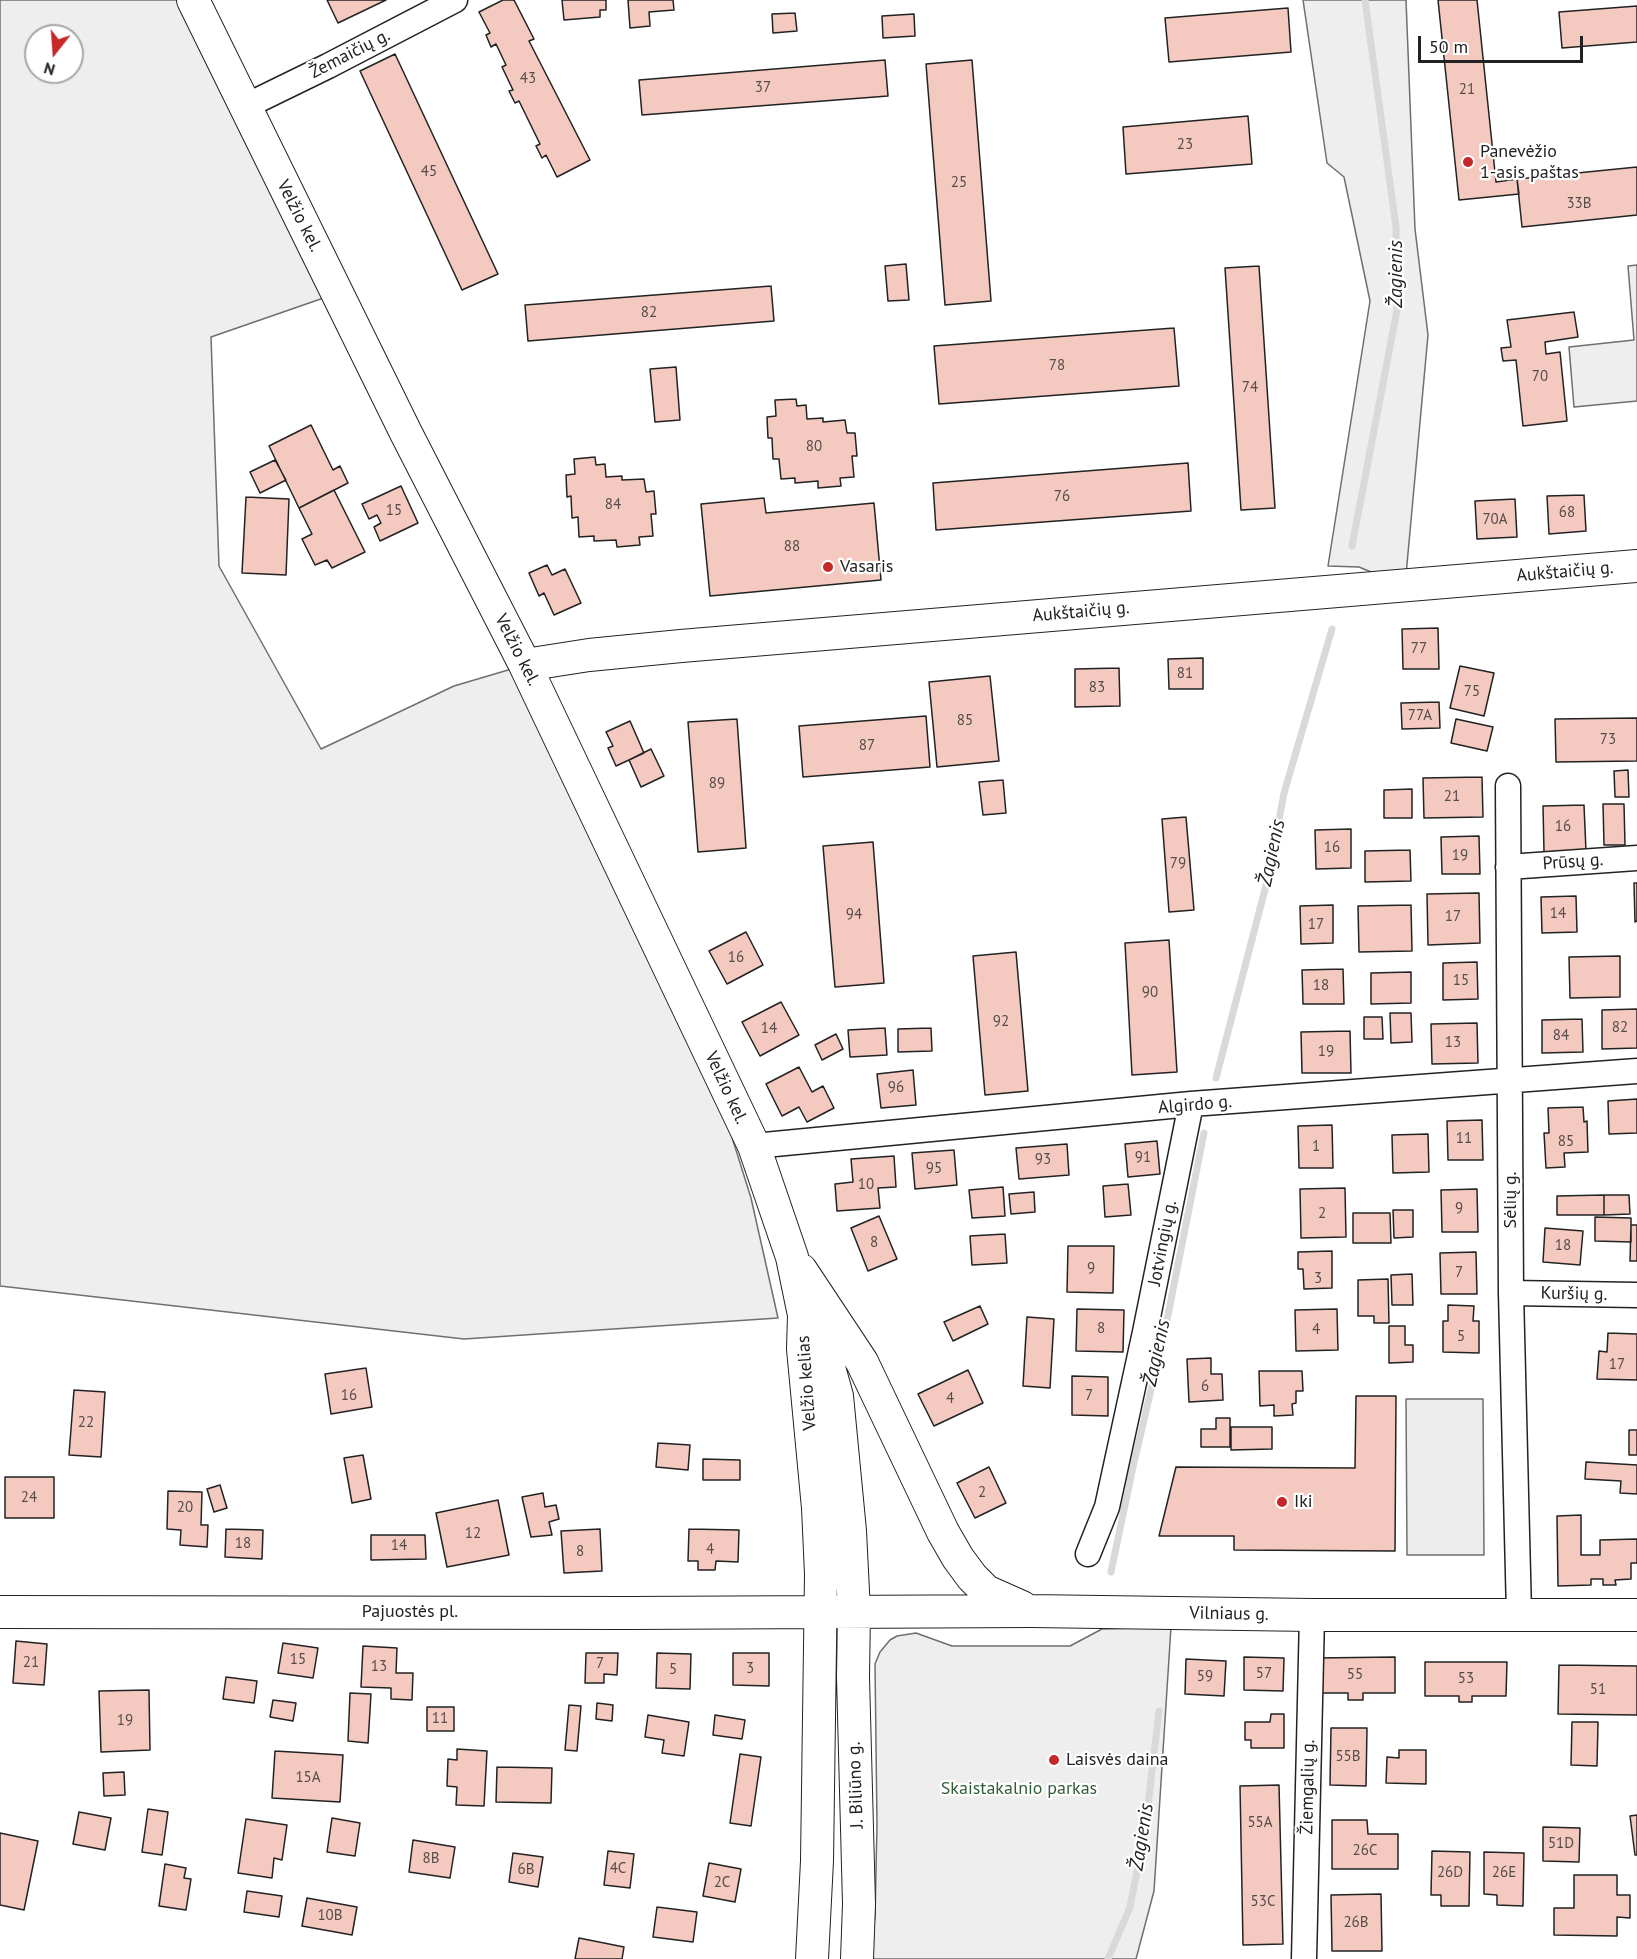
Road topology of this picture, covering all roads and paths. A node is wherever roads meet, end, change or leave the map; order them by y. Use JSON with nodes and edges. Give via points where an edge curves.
{"nodes":[{"id":1,"x":193,"y":0,"type":"edge"},
{"id":2,"x":455,"y":0,"type":"edge"},
{"id":3,"x":244,"y":107,"type":"junction"},
{"id":4,"x":1637,"y":566,"type":"edge"},
{"id":5,"x":525,"y":665,"type":"junction"},
{"id":6,"x":1508,"y":786,"type":"dead end"},
{"id":7,"x":1637,"y":858,"type":"edge"},
{"id":8,"x":1509,"y":867,"type":"junction"},
{"id":9,"x":1637,"y":1071,"type":"edge"},
{"id":10,"x":1510,"y":1082,"type":"junction"},
{"id":11,"x":1191,"y":1104,"type":"junction"},
{"id":12,"x":754,"y":1146,"type":"junction"},
{"id":13,"x":792,"y":1257,"type":"junction"},
{"id":14,"x":1511,"y":1293,"type":"junction"},
{"id":15,"x":1637,"y":1295,"type":"edge"},
{"id":16,"x":804,"y":1315,"type":"junction"},
{"id":17,"x":1088,"y":1554,"type":"dead end"},
{"id":18,"x":854,"y":1611,"type":"junction"},
{"id":19,"x":1031,"y":1611,"type":"junction"},
{"id":20,"x":0,"y":1612,"type":"edge"},
{"id":21,"x":820,"y":1612,"type":"junction"},
{"id":22,"x":1519,"y":1614,"type":"junction"},
{"id":23,"x":1312,"y":1615,"type":"junction"},
{"id":24,"x":1637,"y":1615,"type":"edge"},
{"id":25,"x":812,"y":1959,"type":"edge"},
{"id":26,"x":857,"y":1959,"type":"edge"},
{"id":27,"x":1304,"y":1959,"type":"edge"}],
"edges":[{"from":1,"to":3,"type":"main road","name":"Velžio kel."},
{"from":2,"to":3,"type":"street","name":"Žemaičių g."},
{"from":3,"to":5,"type":"main road","name":"Velžio kel."},
{"from":4,"to":5,"type":"main road","name":"Aukštaičių g.","via":[[681,645]]},
{"from":5,"to":12,"type":"main road","name":"Velžio kel."},
{"from":6,"to":8,"type":"street","name":"Sėlių g."},
{"from":7,"to":8,"type":"street","name":"Prūsų g."},
{"from":8,"to":10,"type":"street","name":"Sėlių g."},
{"from":9,"to":10,"type":"street","name":"Algirdo g."},
{"from":10,"to":11,"type":"street","name":"Algirdo g."},
{"from":10,"to":14,"type":"street","name":"Sėlių g."},
{"from":11,"to":12,"type":"street","name":"Algirdo g."},
{"from":11,"to":17,"type":"street","name":"Jotvingių g.","via":[[1107,1508]]},
{"from":12,"to":13,"type":"main road","name":"Velžio kel."},
{"from":13,"to":16,"type":"main road","name":"Velžio kel."},
{"from":13,"to":19,"type":"main road","via":[[862,1362],[958,1558],[986,1591]]},
{"from":14,"to":15,"type":"street","name":"Kuršių g."},
{"from":14,"to":22,"type":"street","name":"Sėlių g."},
{"from":16,"to":18,"type":"main road","name":"Velžio kelias","via":[[823,1346],[837,1396]]},
{"from":16,"to":21,"type":"main road","name":"Velžio kelias","via":[[803,1349],[818,1508]]},
{"from":18,"to":19,"type":"main road","name":"Vilniaus g."},
{"from":18,"to":21,"type":"main road","name":"Vilniaus g."},
{"from":18,"to":26,"type":"main road","name":"J. Biliūno g.","via":[[860,1904]]},
{"from":19,"to":23,"type":"main road","name":"Vilniaus g."},
{"from":20,"to":21,"type":"main road","name":"Pajuostės pl."},
{"from":21,"to":25,"type":"main road","name":"J. Biliūno g."},
{"from":22,"to":23,"type":"main road","name":"Vilniaus g."},
{"from":22,"to":24,"type":"main road","name":"Vilniaus g."},
{"from":23,"to":27,"type":"street","name":"Žiemgalių g."}]}
